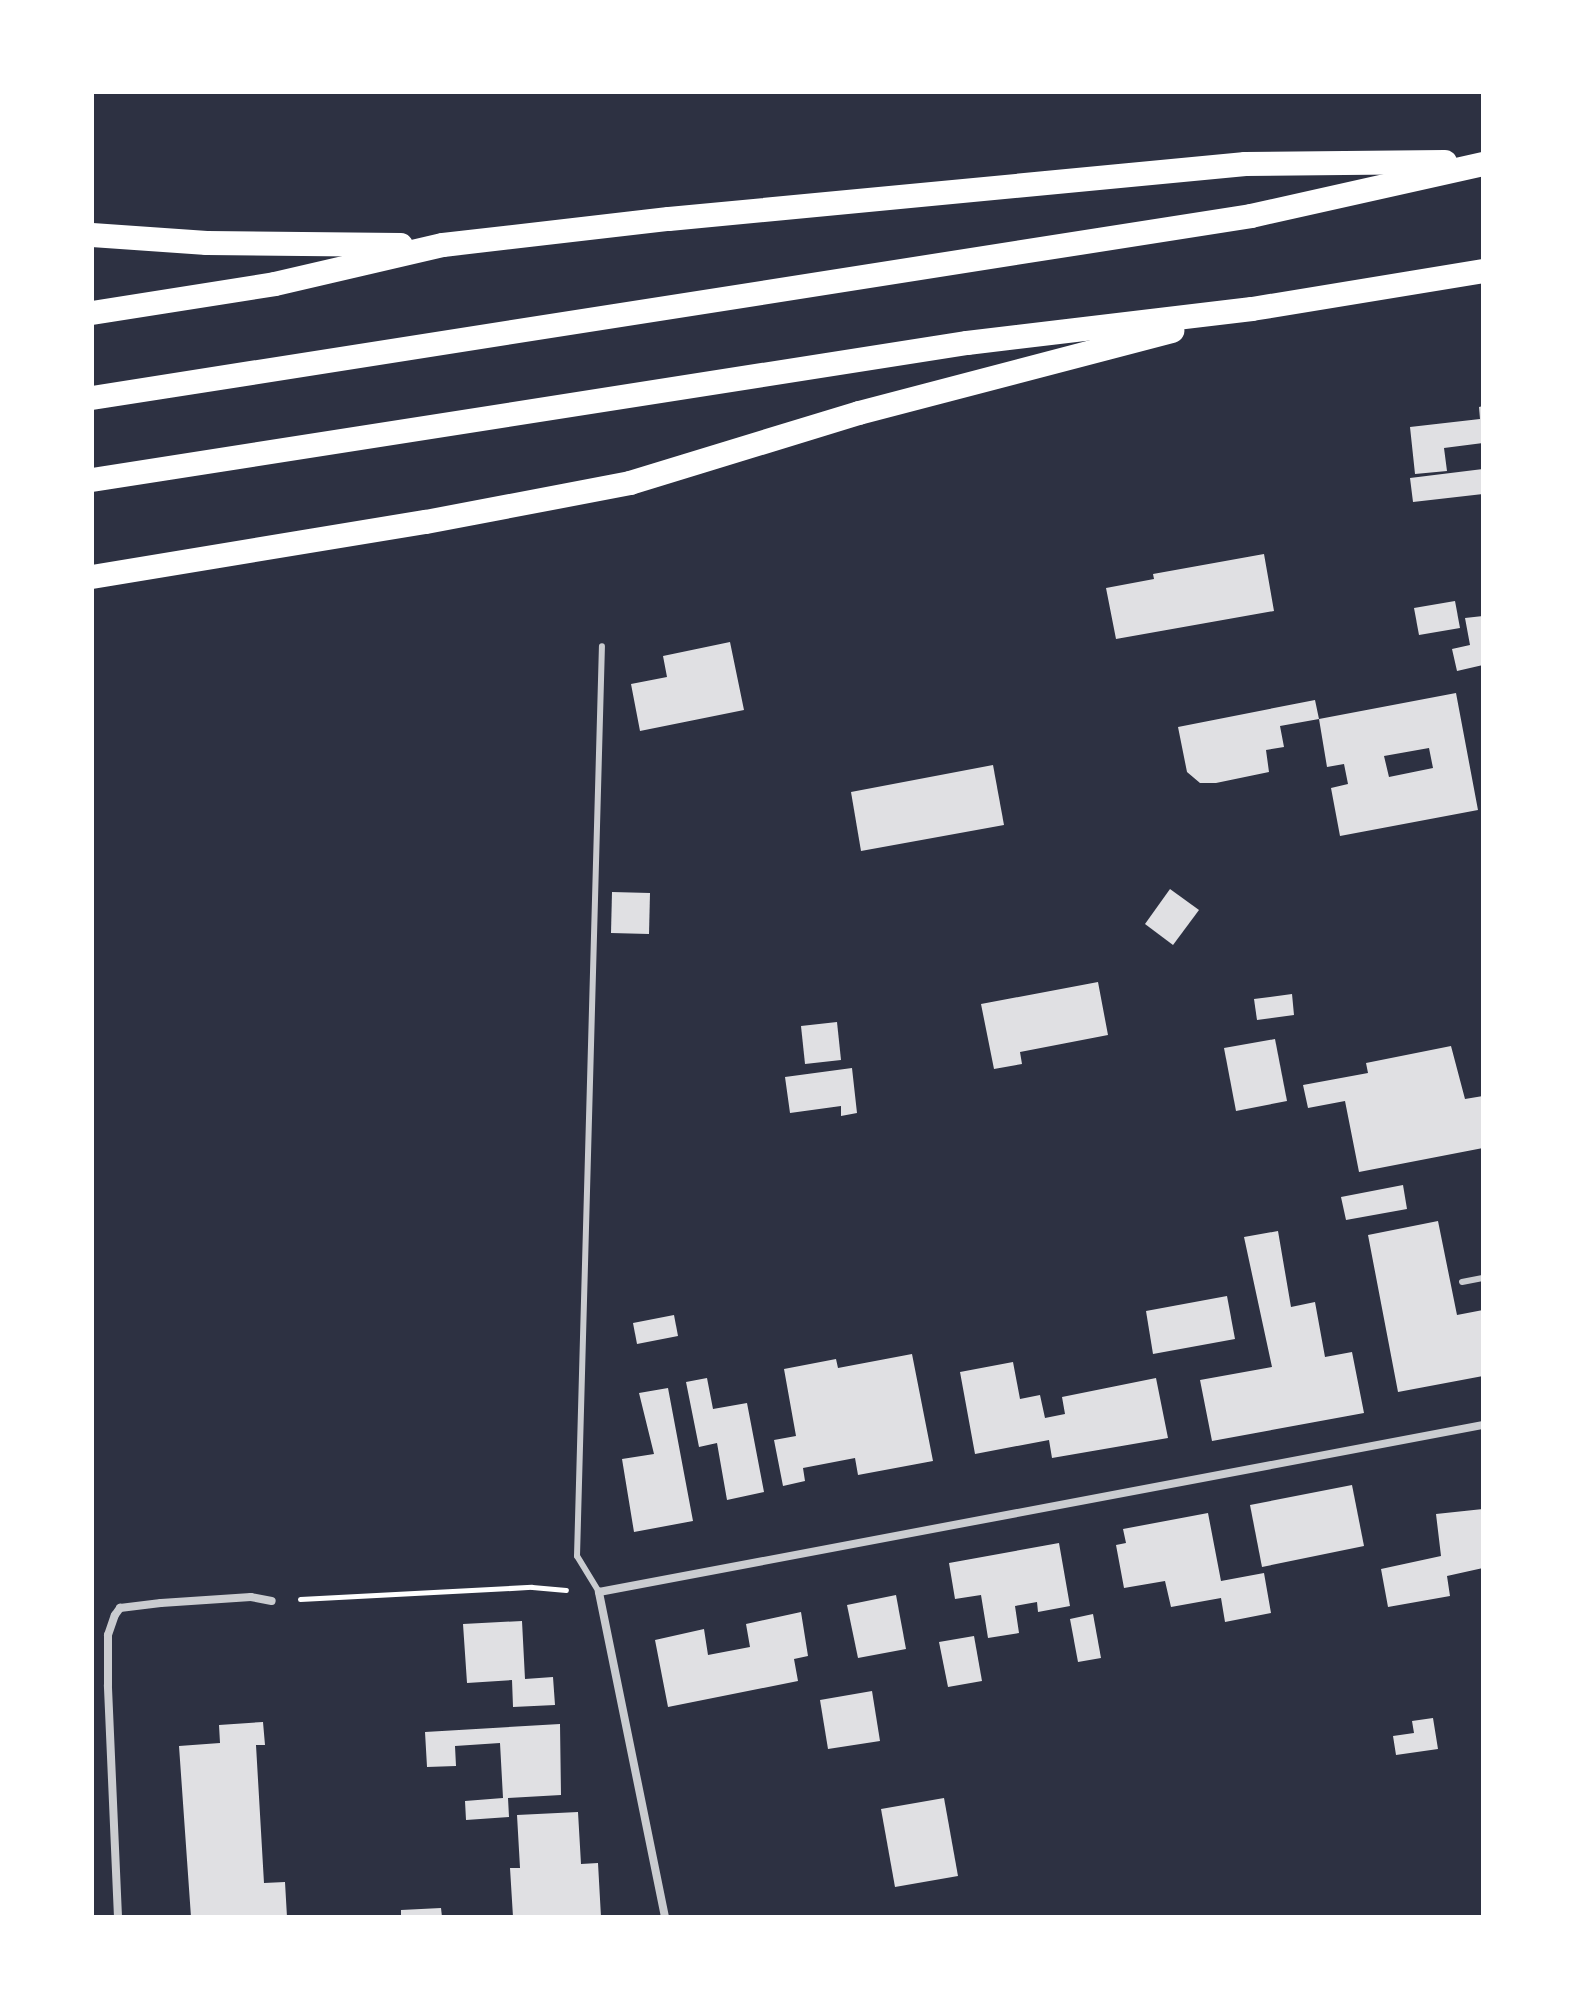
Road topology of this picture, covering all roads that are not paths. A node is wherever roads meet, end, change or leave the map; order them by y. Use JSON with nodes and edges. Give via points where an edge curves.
{"nodes":[{"id":1,"x":1483,"y":163,"type":"edge"},
{"id":2,"x":92,"y":235,"type":"edge"},
{"id":3,"x":443,"y":245,"type":"junction"},
{"id":4,"x":1479,"y":271,"type":"edge"},
{"id":5,"x":1252,"y":309,"type":"junction"},
{"id":6,"x":92,"y":313,"type":"edge"},
{"id":7,"x":92,"y":398,"type":"edge"},
{"id":8,"x":92,"y":480,"type":"edge"},
{"id":9,"x":92,"y":577,"type":"edge"},
{"id":10,"x":602,"y":646,"type":"dead end"},
{"id":11,"x":1483,"y":1278,"type":"edge"},
{"id":12,"x":1462,"y":1282,"type":"dead end"},
{"id":13,"x":1483,"y":1425,"type":"edge"},
{"id":14,"x":599,"y":1592,"type":"junction"},
{"id":15,"x":272,"y":1601,"type":"road end"},
{"id":16,"x":118,"y":1917,"type":"edge"},
{"id":17,"x":665,"y":1917,"type":"edge"}],
"edges":[{"from":1,"to":3,"type":"highway","via":[[1245,164]]},
{"from":1,"to":7,"type":"highway","via":[[1251,216]]},
{"from":2,"to":3,"type":"highway","via":[[207,243]]},
{"from":3,"to":6,"type":"highway","via":[[275,284]]},
{"from":4,"to":5,"type":"highway"},
{"from":5,"to":8,"type":"highway","via":[[951,345]]},
{"from":5,"to":9,"type":"highway","via":[[859,413],[630,483]]},
{"from":10,"to":14,"type":"lane","via":[[577,1556]]},
{"from":11,"to":12,"type":"lane"},
{"from":13,"to":14,"type":"street"},
{"from":14,"to":17,"type":"street"},
{"from":15,"to":16,"type":"street","via":[[251,1597],[161,1603],[120,1608],[115,1615],[108,1635],[108,1685]]}]}
